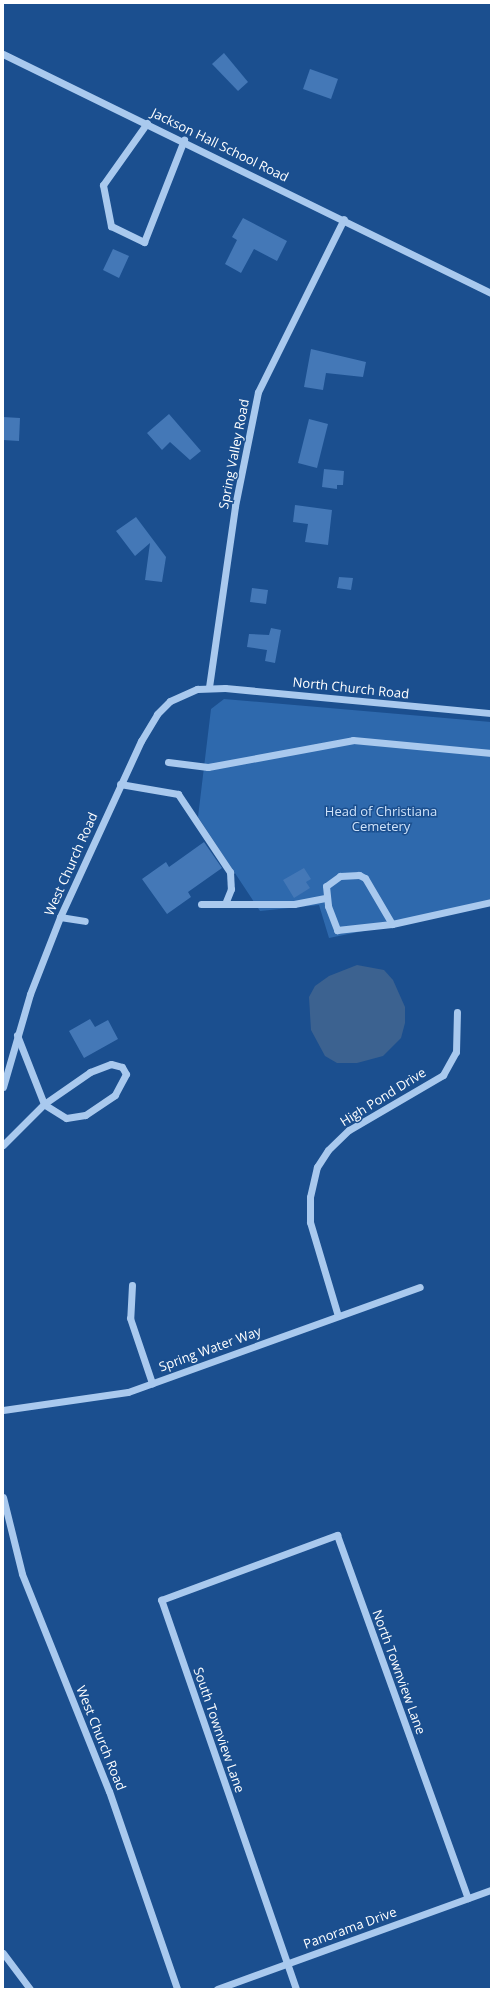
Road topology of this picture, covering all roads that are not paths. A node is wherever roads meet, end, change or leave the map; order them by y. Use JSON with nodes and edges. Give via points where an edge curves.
{"nodes":[{"id":1,"x":3,"y":54,"type":"edge"},
{"id":2,"x":147,"y":123,"type":"junction"},
{"id":3,"x":184,"y":140,"type":"junction"},
{"id":4,"x":344,"y":219,"type":"junction"},
{"id":5,"x":491,"y":293,"type":"edge"},
{"id":6,"x":209,"y":687,"type":"junction"},
{"id":7,"x":491,"y":713,"type":"edge"},
{"id":8,"x":491,"y":753,"type":"edge"},
{"id":9,"x":168,"y":762,"type":"dead end"},
{"id":10,"x":120,"y":784,"type":"junction"},
{"id":11,"x":326,"y":898,"type":"junction"},
{"id":12,"x":491,"y":902,"type":"edge"},
{"id":13,"x":201,"y":904,"type":"dead end"},
{"id":14,"x":225,"y":904,"type":"junction"},
{"id":15,"x":60,"y":916,"type":"junction"},
{"id":16,"x":85,"y":921,"type":"dead end"},
{"id":17,"x":392,"y":924,"type":"junction"},
{"id":18,"x":457,"y":1012,"type":"dead end"},
{"id":19,"x":17,"y":1035,"type":"junction"},
{"id":20,"x":3,"y":1087,"type":"edge"},
{"id":21,"x":44,"y":1104,"type":"junction"},
{"id":22,"x":3,"y":1145,"type":"edge"},
{"id":23,"x":132,"y":1285,"type":"dead end"},
{"id":24,"x":420,"y":1287,"type":"dead end"},
{"id":25,"x":338,"y":1316,"type":"junction"},
{"id":26,"x":152,"y":1383,"type":"junction"},
{"id":27,"x":3,"y":1410,"type":"edge"},
{"id":28,"x":3,"y":1497,"type":"edge"},
{"id":29,"x":256,"y":1565,"type":"joint"},
{"id":30,"x":491,"y":1890,"type":"edge"},
{"id":31,"x":468,"y":1898,"type":"junction"},
{"id":32,"x":3,"y":1953,"type":"edge"},
{"id":33,"x":288,"y":1964,"type":"junction"},
{"id":34,"x":30,"y":1989,"type":"edge"},
{"id":35,"x":177,"y":1989,"type":"edge"},
{"id":36,"x":217,"y":1989,"type":"edge"},
{"id":37,"x":296,"y":1989,"type":"edge"}],
"edges":[{"from":1,"to":2,"type":"street","name":"Jackson Hall School Road"},
{"from":2,"to":3,"type":"street","name":"Jackson Hall School Road"},
{"from":2,"to":3,"type":"street","via":[[103,185],[111,226],[144,242]]},
{"from":3,"to":4,"type":"street","name":"Jackson Hall School Road"},
{"from":4,"to":5,"type":"street","name":"Jackson Hall School Road"},
{"from":4,"to":6,"type":"street","name":"Spring Valley Road","via":[[258,392],[235,506]]},
{"from":6,"to":7,"type":"street","name":"North Church Road"},
{"from":6,"to":10,"type":"street","name":"West Church Road","via":[[187,692],[163,708],[150,725]]},
{"from":8,"to":9,"type":"street","via":[[353,740],[208,767]]},
{"from":10,"to":14,"type":"street","via":[[178,794],[230,872],[231,889]]},
{"from":10,"to":15,"type":"street","name":"West Church Road"},
{"from":11,"to":14,"type":"street","via":[[294,904]]},
{"from":11,"to":17,"type":"street","via":[[338,930]]},
{"from":11,"to":17,"type":"street","via":[[326,886],[332,881],[359,875],[370,885]]},
{"from":12,"to":17,"type":"street"},
{"from":13,"to":14,"type":"street"},
{"from":15,"to":16,"type":"street"},
{"from":15,"to":19,"type":"street","name":"West Church Road"},
{"from":18,"to":25,"type":"street","name":"High Pond Drive","via":[[456,1052],[443,1075],[349,1130],[328,1150],[317,1167],[310,1197],[310,1222]]},
{"from":19,"to":20,"type":"street","name":"West Church Road"},
{"from":19,"to":21,"type":"street"},
{"from":21,"to":21,"type":"street","via":[[66,1118],[85,1115],[115,1095],[126,1074],[122,1067],[111,1064],[90,1072]]},
{"from":21,"to":22,"type":"street"},
{"from":23,"to":26,"type":"street","via":[[130,1318]]},
{"from":24,"to":25,"type":"street","name":"Spring Water Way"},
{"from":25,"to":26,"type":"street","name":"Spring Water Way"},
{"from":26,"to":27,"type":"street","name":"Spring Water Way","via":[[107,1397]]},
{"from":28,"to":35,"type":"street","name":"West Church Road","via":[[25,1581],[109,1791]]},
{"from":29,"to":31,"type":"street","name":"North Townview Lane","via":[[337,1535]]},
{"from":29,"to":33,"type":"street","name":"South Townview Lane","via":[[161,1600]]},
{"from":30,"to":31,"type":"street","name":"Panorama Drive"},
{"from":31,"to":33,"type":"street","name":"Panorama Drive"},
{"from":32,"to":34,"type":"street"},
{"from":33,"to":36,"type":"street","name":"Panorama Drive"},
{"from":33,"to":37,"type":"street"}]}
